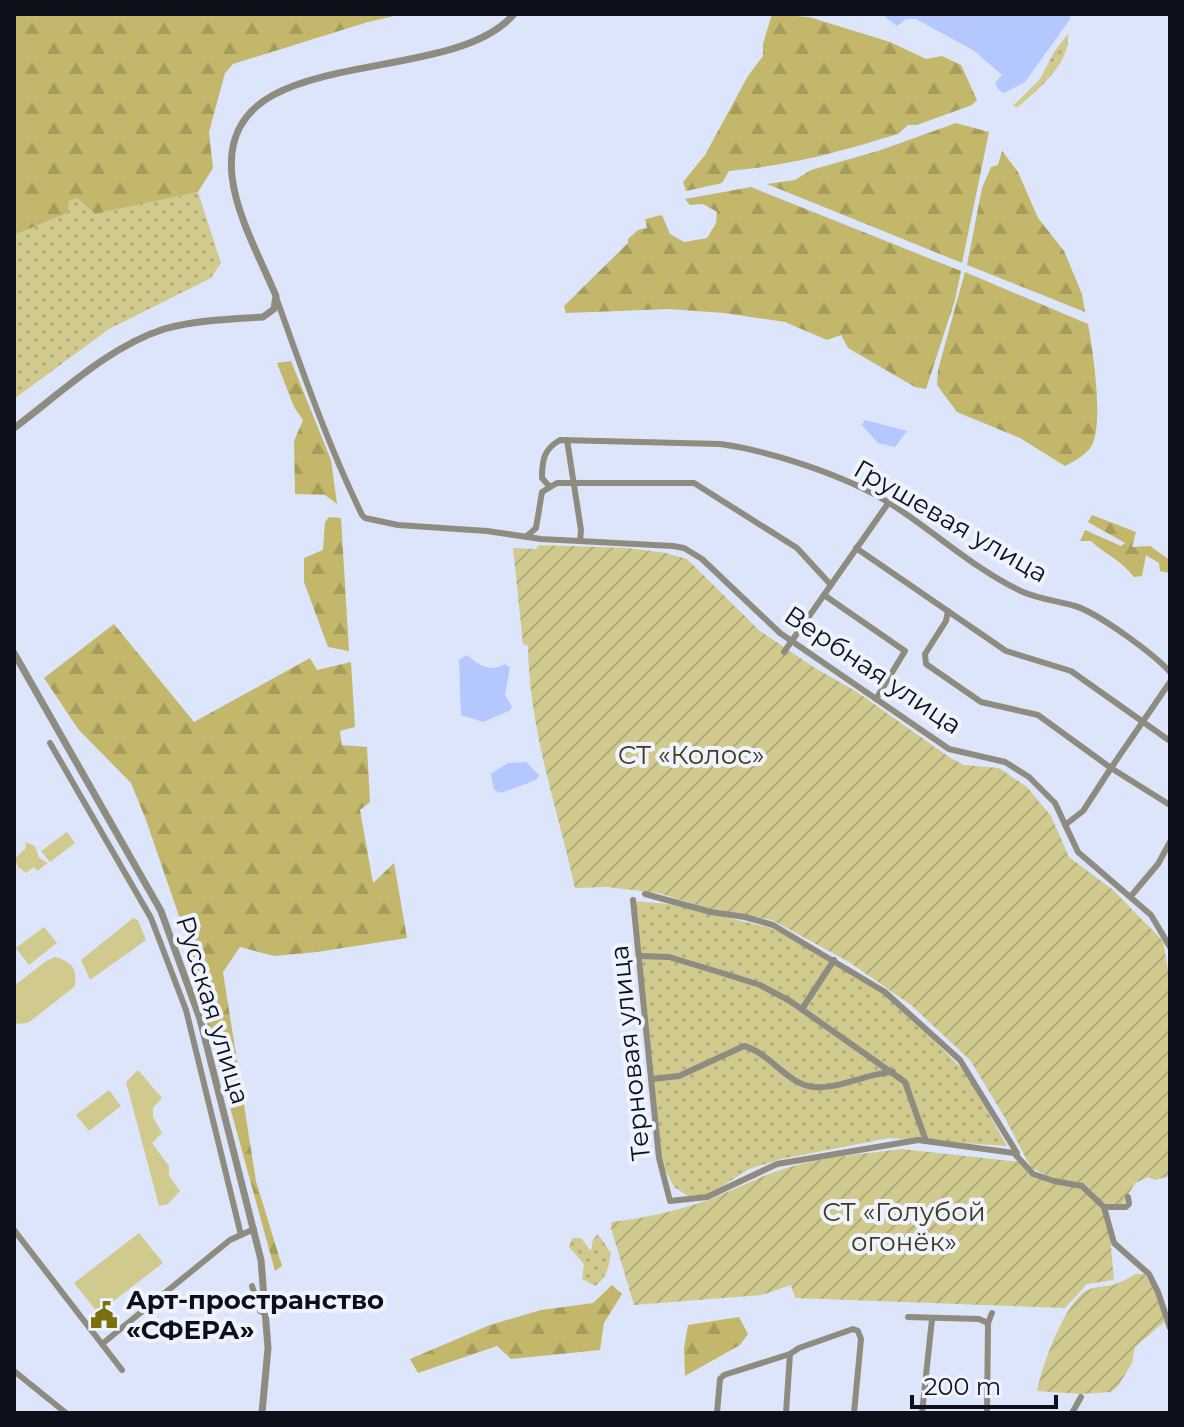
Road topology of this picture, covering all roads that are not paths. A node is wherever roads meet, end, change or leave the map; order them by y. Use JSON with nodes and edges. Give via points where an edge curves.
{"nodes":[{"id":1,"x":514,"y":14,"type":"edge"},
{"id":2,"x":276,"y":296,"type":"junction"},
{"id":3,"x":263,"y":317,"type":"junction"},
{"id":4,"x":284,"y":318,"type":"junction"},
{"id":5,"x":14,"y":428,"type":"edge"},
{"id":6,"x":567,"y":440,"type":"junction"},
{"id":7,"x":574,"y":483,"type":"junction"},
{"id":8,"x":549,"y":486,"type":"junction"},
{"id":9,"x":889,"y":502,"type":"junction"},
{"id":10,"x":527,"y":536,"type":"junction"},
{"id":11,"x":580,"y":541,"type":"junction"},
{"id":12,"x":856,"y":548,"type":"junction"},
{"id":13,"x":831,"y":585,"type":"junction"},
{"id":14,"x":824,"y":595,"type":"junction"},
{"id":15,"x":948,"y":611,"type":"junction"},
{"id":16,"x":791,"y":640,"type":"junction"},
{"id":17,"x":784,"y":652,"type":"dead end"},
{"id":18,"x":14,"y":653,"type":"edge"},
{"id":19,"x":1170,"y":672,"type":"edge"},
{"id":20,"x":1170,"y":682,"type":"edge"},
{"id":21,"x":876,"y":699,"type":"junction"},
{"id":22,"x":1142,"y":721,"type":"junction"},
{"id":23,"x":1170,"y":741,"type":"edge"},
{"id":24,"x":50,"y":743,"type":"dead end"},
{"id":25,"x":1111,"y":768,"type":"junction"},
{"id":26,"x":1170,"y":805,"type":"edge"},
{"id":27,"x":1065,"y":825,"type":"junction"},
{"id":28,"x":1170,"y":842,"type":"edge"},
{"id":29,"x":645,"y":894,"type":"dead end"},
{"id":30,"x":1131,"y":896,"type":"junction"},
{"id":31,"x":633,"y":900,"type":"dead end"},
{"id":32,"x":1170,"y":947,"type":"edge"},
{"id":33,"x":640,"y":956,"type":"junction"},
{"id":34,"x":834,"y":960,"type":"junction"},
{"id":35,"x":802,"y":1009,"type":"junction"},
{"id":36,"x":893,"y":1072,"type":"junction"},
{"id":37,"x":652,"y":1079,"type":"junction"},
{"id":38,"x":926,"y":1141,"type":"junction"},
{"id":39,"x":1019,"y":1156,"type":"junction"},
{"id":40,"x":1128,"y":1197,"type":"dead end"},
{"id":41,"x":1104,"y":1207,"type":"junction"},
{"id":42,"x":254,"y":1229,"type":"junction"},
{"id":43,"x":14,"y":1230,"type":"edge"},
{"id":44,"x":241,"y":1235,"type":"junction"},
{"id":45,"x":252,"y":1286,"type":"dead end"},
{"id":46,"x":992,"y":1313,"type":"dead end"},
{"id":47,"x":267,"y":1315,"type":"junction"},
{"id":48,"x":908,"y":1317,"type":"dead end"},
{"id":49,"x":932,"y":1319,"type":"junction"},
{"id":50,"x":988,"y":1323,"type":"junction"},
{"id":51,"x":1170,"y":1328,"type":"edge"},
{"id":52,"x":102,"y":1344,"type":"junction"},
{"id":53,"x":790,"y":1354,"type":"junction"},
{"id":54,"x":122,"y":1370,"type":"dead end"},
{"id":55,"x":14,"y":1371,"type":"edge"},
{"id":56,"x":1081,"y":1397,"type":"dead end"},
{"id":57,"x":66,"y":1413,"type":"edge"},
{"id":58,"x":262,"y":1413,"type":"edge"},
{"id":59,"x":717,"y":1413,"type":"edge"},
{"id":60,"x":786,"y":1413,"type":"edge"},
{"id":61,"x":854,"y":1413,"type":"edge"},
{"id":62,"x":922,"y":1413,"type":"edge"},
{"id":63,"x":987,"y":1413,"type":"edge"},
{"id":64,"x":1072,"y":1413,"type":"edge"}],
"edges":[{"from":1,"to":2,"type":"street","via":[[472,43],[299,82],[251,111],[235,138],[232,176]]},
{"from":2,"to":3,"type":"street","via":[[274,309]]},
{"from":2,"to":4,"type":"street"},
{"from":3,"to":4,"type":"street"},
{"from":3,"to":5,"type":"street","via":[[196,323],[144,337]]},
{"from":4,"to":10,"type":"street","name":"Вербная улица","via":[[362,515],[398,525]]},
{"from":6,"to":7,"type":"street"},
{"from":6,"to":8,"type":"street","via":[[548,447],[542,478]]},
{"from":6,"to":9,"type":"street","name":"Грушевая улица","via":[[743,447],[797,462]]},
{"from":7,"to":8,"type":"street"},
{"from":7,"to":11,"type":"street"},
{"from":7,"to":13,"type":"street","via":[[694,483],[800,550]]},
{"from":8,"to":10,"type":"street","via":[[542,492],[536,528]]},
{"from":9,"to":12,"type":"street"},
{"from":9,"to":19,"type":"street","name":"Грушевая улица","via":[[1023,592],[1091,613]]},
{"from":10,"to":11,"type":"street","name":"Вербная улица"},
{"from":11,"to":16,"type":"street","name":"Вербная улица","via":[[684,548]]},
{"from":12,"to":13,"type":"street"},
{"from":12,"to":15,"type":"street"},
{"from":13,"to":14,"type":"street"},
{"from":14,"to":16,"type":"street"},
{"from":14,"to":21,"type":"street","via":[[905,651]]},
{"from":15,"to":22,"type":"street","via":[[1006,651],[1071,671]]},
{"from":15,"to":25,"type":"street","via":[[924,661],[981,702],[1038,715]]},
{"from":16,"to":17,"type":"street"},
{"from":16,"to":21,"type":"street","name":"Вербная улица"},
{"from":18,"to":42,"type":"street","name":"Русская улица","via":[[161,911],[200,1019]]},
{"from":20,"to":22,"type":"street"},
{"from":21,"to":27,"type":"street","name":"Вербная улица","via":[[949,749],[1020,770],[1055,803]]},
{"from":22,"to":23,"type":"street"},
{"from":22,"to":25,"type":"street"},
{"from":24,"to":44,"type":"street","via":[[151,918],[186,1010]]},
{"from":25,"to":26,"type":"street"},
{"from":25,"to":27,"type":"street","via":[[1083,811]]},
{"from":27,"to":30,"type":"street","name":"Вербная улица","via":[[1078,852]]},
{"from":28,"to":30,"type":"street"},
{"from":29,"to":34,"type":"street","via":[[760,920]]},
{"from":30,"to":32,"type":"street","name":"Вербная улица","via":[[1159,925]]},
{"from":31,"to":33,"type":"street","name":"Терновая улица"},
{"from":33,"to":35,"type":"street","via":[[669,957],[760,985]]},
{"from":33,"to":37,"type":"street","name":"Терновая улица"},
{"from":34,"to":35,"type":"street"},
{"from":34,"to":39,"type":"street","via":[[892,998],[954,1054]]},
{"from":35,"to":36,"type":"street"},
{"from":36,"to":37,"type":"street","via":[[812,1087],[744,1046],[679,1076]]},
{"from":36,"to":38,"type":"street","via":[[905,1082]]},
{"from":37,"to":38,"type":"street","name":"Терновая улица","via":[[659,1158],[673,1201],[715,1194],[777,1164]]},
{"from":38,"to":39,"type":"street"},
{"from":39,"to":41,"type":"street","via":[[1033,1174],[1082,1186]]},
{"from":40,"to":41,"type":"street","via":[[1126,1207]]},
{"from":41,"to":51,"type":"street","via":[[1114,1243],[1151,1278]]},
{"from":42,"to":44,"type":"street"},
{"from":42,"to":47,"type":"street","name":"Русская улица"},
{"from":43,"to":52,"type":"street"},
{"from":44,"to":52,"type":"street"},
{"from":45,"to":47,"type":"street","via":[[260,1311]]},
{"from":46,"to":50,"type":"street"},
{"from":47,"to":58,"type":"street","name":"Русская улица"},
{"from":48,"to":49,"type":"street"},
{"from":49,"to":50,"type":"street","via":[[948,1315]]},
{"from":49,"to":62,"type":"street"},
{"from":50,"to":63,"type":"street"},
{"from":52,"to":54,"type":"street"},
{"from":53,"to":59,"type":"street","via":[[724,1375]]},
{"from":53,"to":60,"type":"street"},
{"from":53,"to":61,"type":"street","via":[[858,1331]]},
{"from":55,"to":57,"type":"street"},
{"from":56,"to":64,"type":"street"}]}
